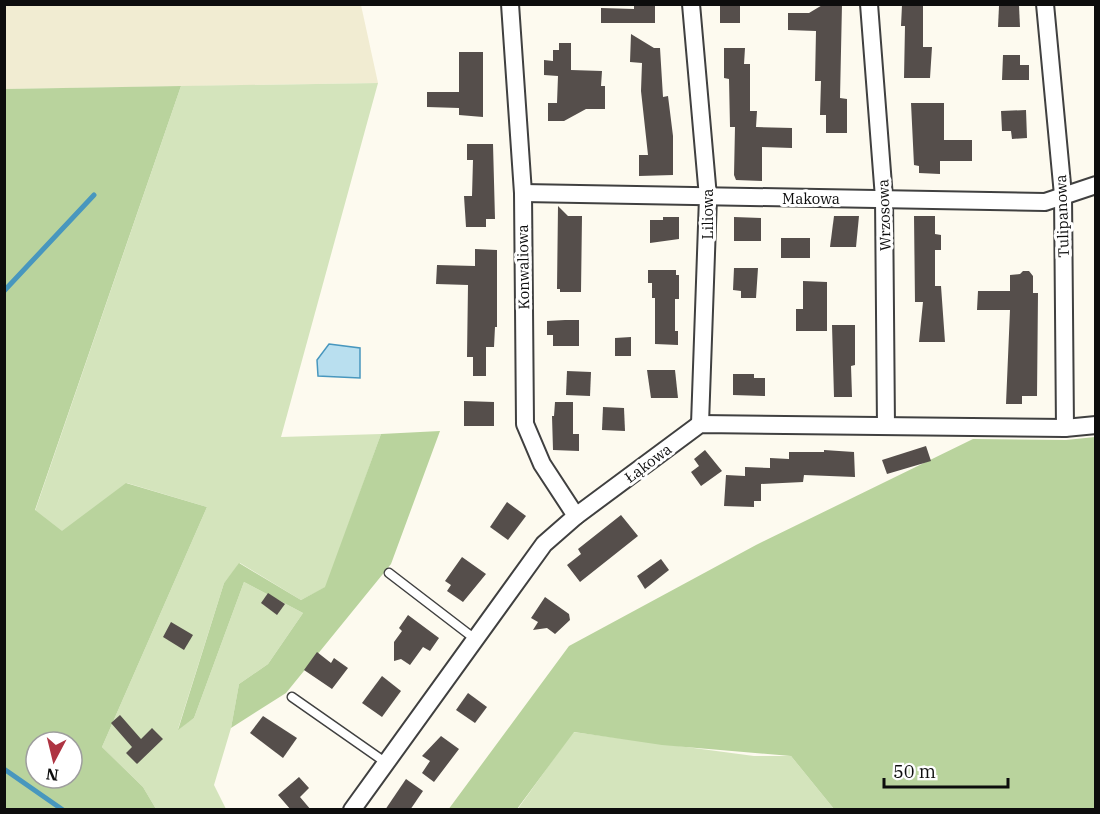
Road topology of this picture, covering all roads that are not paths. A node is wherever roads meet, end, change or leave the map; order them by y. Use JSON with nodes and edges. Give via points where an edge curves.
{"nodes":[{"id":1,"x":510,"y":4,"type":"edge"},
{"id":2,"x":691,"y":4,"type":"edge"},
{"id":3,"x":869,"y":4,"type":"edge"},
{"id":4,"x":1045,"y":4,"type":"edge"},
{"id":5,"x":1095,"y":185,"type":"edge"},
{"id":6,"x":523,"y":193,"type":"junction"},
{"id":7,"x":1063,"y":195,"type":"junction"},
{"id":8,"x":708,"y":197,"type":"junction"},
{"id":9,"x":884,"y":198,"type":"junction"},
{"id":10,"x":700,"y":424,"type":"junction"},
{"id":11,"x":1095,"y":425,"type":"edge"},
{"id":12,"x":886,"y":426,"type":"junction"},
{"id":13,"x":1065,"y":428,"type":"junction"},
{"id":14,"x":576,"y":516,"type":"junction"},
{"id":15,"x":389,"y":573,"type":"dead end"},
{"id":16,"x":475,"y":639,"type":"junction"},
{"id":17,"x":292,"y":698,"type":"dead end"},
{"id":18,"x":385,"y":762,"type":"junction"},
{"id":19,"x":352,"y":810,"type":"edge"}],
"edges":[{"from":1,"to":6,"type":"street","name":"Konwaliowa"},
{"from":2,"to":8,"type":"street","name":"Liliowa"},
{"from":3,"to":9,"type":"street","name":"Wrzosowa"},
{"from":4,"to":7,"type":"street","name":"Tulipanowa"},
{"from":5,"to":7,"type":"street","name":"Makowa"},
{"from":6,"to":8,"type":"street","name":"Makowa"},
{"from":6,"to":14,"type":"street","name":"Konwaliowa","via":[[525,424],[542,464]]},
{"from":7,"to":9,"type":"street","name":"Makowa","via":[[1046,202]]},
{"from":7,"to":13,"type":"street","name":"Tulipanowa"},
{"from":8,"to":9,"type":"street","name":"Makowa"},
{"from":8,"to":10,"type":"street","name":"Liliowa"},
{"from":9,"to":12,"type":"street","name":"Wrzosowa"},
{"from":10,"to":12,"type":"street"},
{"from":10,"to":14,"type":"street","name":"Łąkowa"},
{"from":11,"to":13,"type":"street"},
{"from":12,"to":13,"type":"street"},
{"from":14,"to":16,"type":"street","name":"Łąkowa","via":[[544,544]]},
{"from":15,"to":16,"type":"lane"},
{"from":16,"to":18,"type":"street","name":"Łąkowa"},
{"from":17,"to":18,"type":"lane"},
{"from":18,"to":19,"type":"street","name":"Łąkowa"}]}
